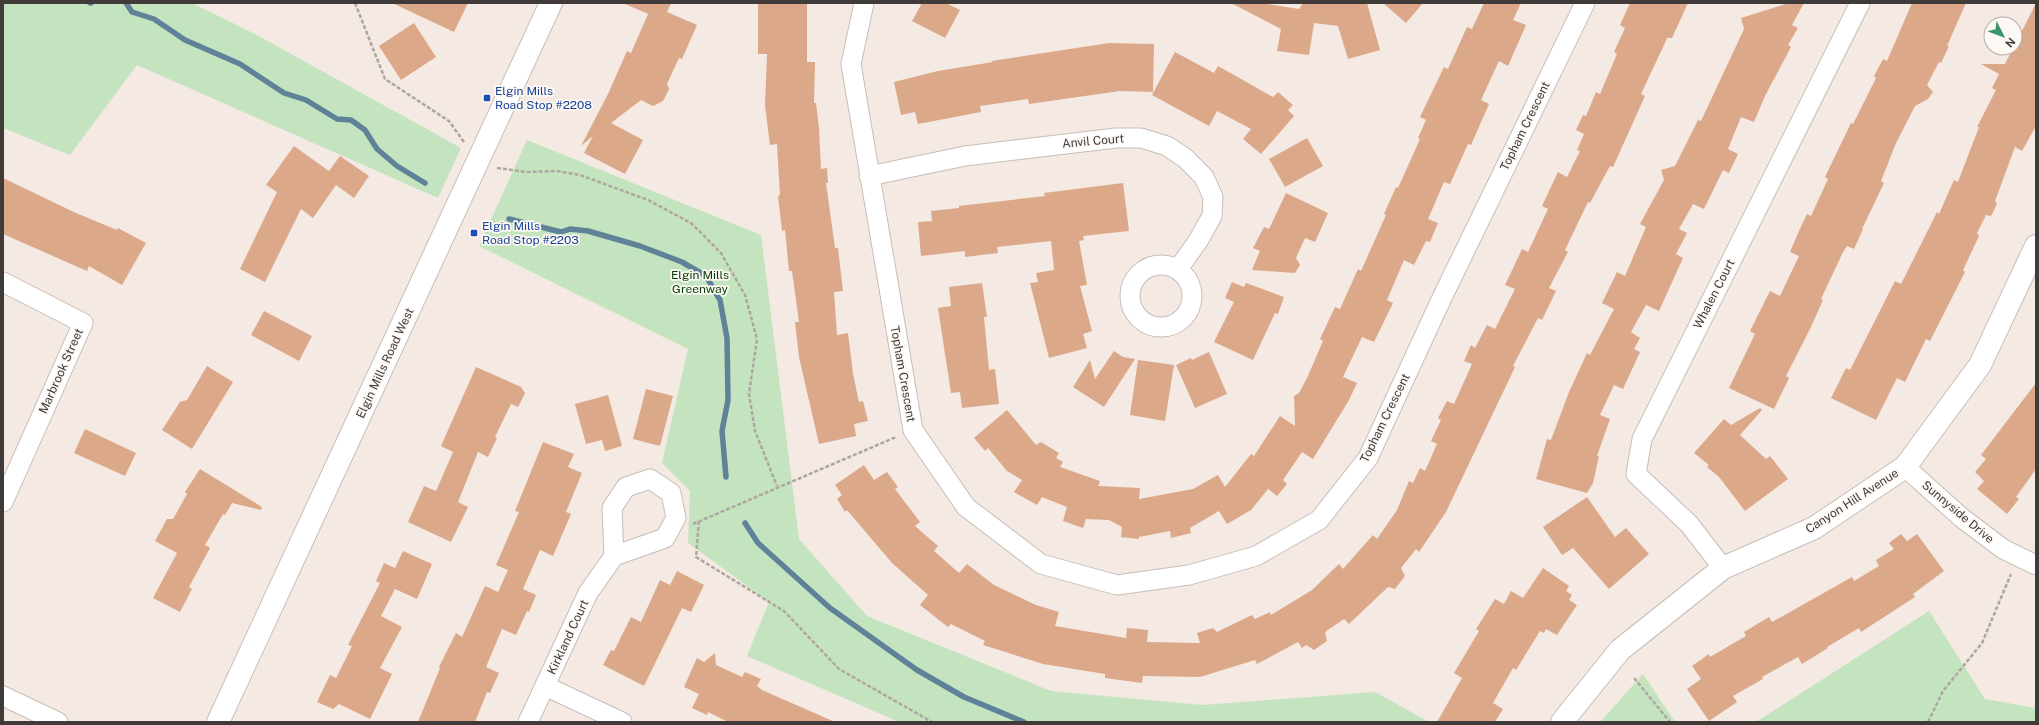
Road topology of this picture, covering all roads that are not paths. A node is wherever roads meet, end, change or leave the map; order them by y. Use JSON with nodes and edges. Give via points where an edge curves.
{"nodes":[{"id":1,"x":552,"y":3,"type":"edge"},
{"id":2,"x":864,"y":3,"type":"edge"},
{"id":3,"x":1585,"y":3,"type":"edge"},
{"id":4,"x":1860,"y":3,"type":"edge"},
{"id":5,"x":870,"y":176,"type":"junction"},
{"id":6,"x":2036,"y":246,"type":"edge"},
{"id":7,"x":1178,"y":269,"type":"dead end"},
{"id":8,"x":3,"y":282,"type":"edge"},
{"id":9,"x":1905,"y":467,"type":"junction"},
{"id":10,"x":3,"y":502,"type":"edge"},
{"id":11,"x":614,"y":556,"type":"dead end"},
{"id":12,"x":2036,"y":565,"type":"edge"},
{"id":13,"x":1723,"y":568,"type":"junction"},
{"id":14,"x":545,"y":686,"type":"junction"},
{"id":15,"x":3,"y":696,"type":"edge"},
{"id":16,"x":58,"y":722,"type":"edge"},
{"id":17,"x":218,"y":722,"type":"edge"},
{"id":18,"x":528,"y":722,"type":"edge"},
{"id":19,"x":622,"y":722,"type":"edge"},
{"id":20,"x":1562,"y":722,"type":"edge"}],
"edges":[{"from":1,"to":17,"type":"main road","name":"Elgin Mills Road West"},
{"from":2,"to":5,"type":"street","name":"Topham Crescent","via":[[851,64]]},
{"from":3,"to":5,"type":"street","name":"Topham Crescent","via":[[1440,302],[1368,458],[1319,520],[1256,556],[1189,575],[1117,585],[1041,564],[966,506],[913,430]]},
{"from":4,"to":13,"type":"street","name":"Whalen Court","via":[[1642,439],[1636,474],[1689,524]]},
{"from":5,"to":7,"type":"street","name":"Anvil Court","via":[[965,156],[1116,138],[1141,138],[1167,146],[1185,158],[1204,177],[1213,197],[1212,216]]},
{"from":6,"to":9,"type":"main road","name":"Canyon Hill Avenue","via":[[1980,364]]},
{"from":8,"to":10,"type":"street","name":"Marbrook Street","via":[[83,323]]},
{"from":9,"to":12,"type":"street","name":"Sunnyside Drive","via":[[1962,518],[2003,549]]},
{"from":9,"to":13,"type":"main road","name":"Canyon Hill Avenue","via":[[1814,528]]},
{"from":11,"to":14,"type":"street","name":"Kirkland Court","via":[[588,593]]},
{"from":13,"to":20,"type":"main road","name":"Canyon Hill Avenue","via":[[1620,650]]},
{"from":14,"to":18,"type":"street","name":"Kirkland Court"},
{"from":14,"to":19,"type":"street"},
{"from":15,"to":16,"type":"street"}]}
